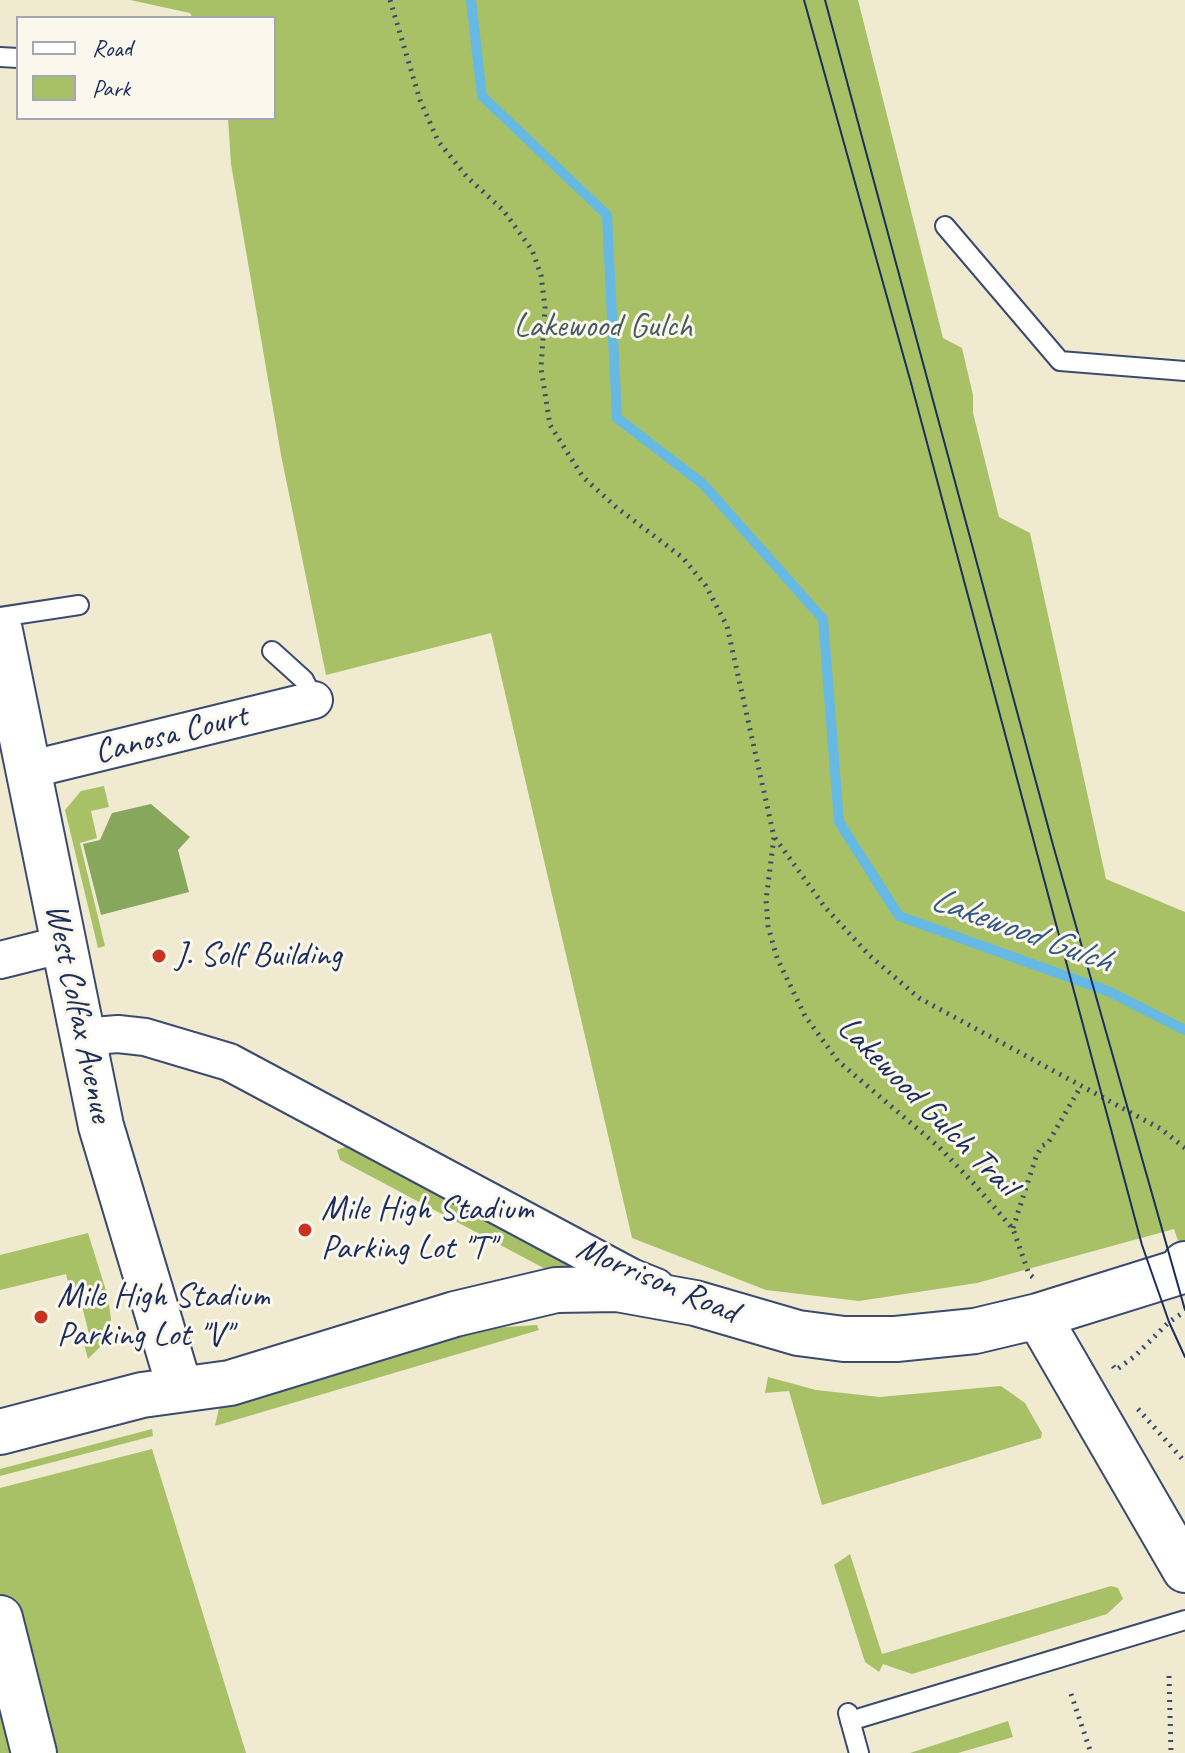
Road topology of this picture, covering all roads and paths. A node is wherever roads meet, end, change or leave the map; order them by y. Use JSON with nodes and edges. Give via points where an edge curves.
{"nodes":[{"id":1,"x":390,"y":0,"type":"edge"},
{"id":2,"x":945,"y":226,"type":"dead end"},
{"id":3,"x":1185,"y":371,"type":"edge"},
{"id":4,"x":79,"y":605,"type":"dead end"},
{"id":5,"x":0,"y":617,"type":"edge"},
{"id":6,"x":0,"y":631,"type":"edge"},
{"id":7,"x":272,"y":651,"type":"dead end"},
{"id":8,"x":314,"y":700,"type":"joint"},
{"id":9,"x":28,"y":770,"type":"junction"},
{"id":10,"x":774,"y":837,"type":"junction"},
{"id":11,"x":64,"y":944,"type":"junction"},
{"id":12,"x":0,"y":960,"type":"edge"},
{"id":13,"x":81,"y":1037,"type":"junction"},
{"id":14,"x":1081,"y":1086,"type":"junction"},
{"id":15,"x":1185,"y":1148,"type":"edge"},
{"id":16,"x":1013,"y":1229,"type":"junction"},
{"id":17,"x":1029,"y":1274,"type":"dead end"},
{"id":18,"x":1184,"y":1281,"type":"edge"},
{"id":19,"x":695,"y":1303,"type":"junction"},
{"id":20,"x":1038,"y":1316,"type":"junction"},
{"id":21,"x":1107,"y":1357,"type":"dead end"},
{"id":22,"x":180,"y":1389,"type":"junction"},
{"id":23,"x":1139,"y":1410,"type":"dead end"},
{"id":24,"x":0,"y":1432,"type":"edge"},
{"id":25,"x":1185,"y":1462,"type":"edge"},
{"id":26,"x":1185,"y":1570,"type":"edge"},
{"id":27,"x":0,"y":1618,"type":"edge"},
{"id":28,"x":1185,"y":1620,"type":"edge"},
{"id":29,"x":11,"y":1660,"type":"junction"},
{"id":30,"x":1169,"y":1676,"type":"dead end"},
{"id":31,"x":1071,"y":1694,"type":"dead end"},
{"id":32,"x":34,"y":1753,"type":"edge"},
{"id":33,"x":47,"y":1753,"type":"edge"},
{"id":34,"x":859,"y":1753,"type":"edge"},
{"id":35,"x":1091,"y":1753,"type":"edge"},
{"id":36,"x":1171,"y":1753,"type":"edge"}],
"edges":[{"from":1,"to":10,"type":"path","name":"Lakewood Gulch Trail","via":[[438,141],[503,210],[532,250],[545,308],[541,368],[550,425],[583,477],[683,558],[706,586],[727,626]]},
{"from":2,"to":3,"type":"lane","via":[[1060,361]]},
{"from":4,"to":5,"type":"lane"},
{"from":6,"to":9,"type":"street","name":"West Colfax Avenue"},
{"from":7,"to":8,"type":"lane","via":[[304,680]]},
{"from":8,"to":9,"type":"street","name":"Canosa Court"},
{"from":9,"to":11,"type":"street","name":"West Colfax Avenue"},
{"from":10,"to":14,"type":"path","name":"Lakewood Gulch Trail","via":[[824,906],[897,981],[943,1013]]},
{"from":10,"to":16,"type":"path","name":"Lakewood Gulch Trail","via":[[768,926],[805,1016],[838,1061],[939,1147]]},
{"from":11,"to":12,"type":"street"},
{"from":11,"to":13,"type":"street","name":"West Colfax Avenue"},
{"from":13,"to":19,"type":"street","name":"Morrison Road","via":[[145,1037],[229,1062],[631,1277]]},
{"from":13,"to":22,"type":"street","name":"West Colfax Avenue","via":[[105,1140]]},
{"from":14,"to":15,"type":"path","name":"Lakewood Gulch Trail","via":[[1161,1129]]},
{"from":14,"to":16,"type":"path","via":[[1036,1157]]},
{"from":16,"to":17,"type":"path","name":"Lakewood Gulch Trail"},
{"from":18,"to":20,"type":"street","name":"Morrison Road"},
{"from":18,"to":21,"type":"path","via":[[1116,1370]]},
{"from":19,"to":20,"type":"street","name":"Morrison Road","via":[[749,1321],[844,1339],[975,1331]]},
{"from":19,"to":22,"type":"street","via":[[617,1289],[556,1290],[455,1314],[230,1383]]},
{"from":20,"to":26,"type":"street"},
{"from":22,"to":24,"type":"street"},
{"from":23,"to":25,"type":"path"},
{"from":27,"to":29,"type":"street"},
{"from":28,"to":34,"type":"lane","via":[[849,1716]]},
{"from":29,"to":32,"type":"street"},
{"from":29,"to":33,"type":"street"},
{"from":30,"to":36,"type":"path"},
{"from":31,"to":35,"type":"path"}]}
